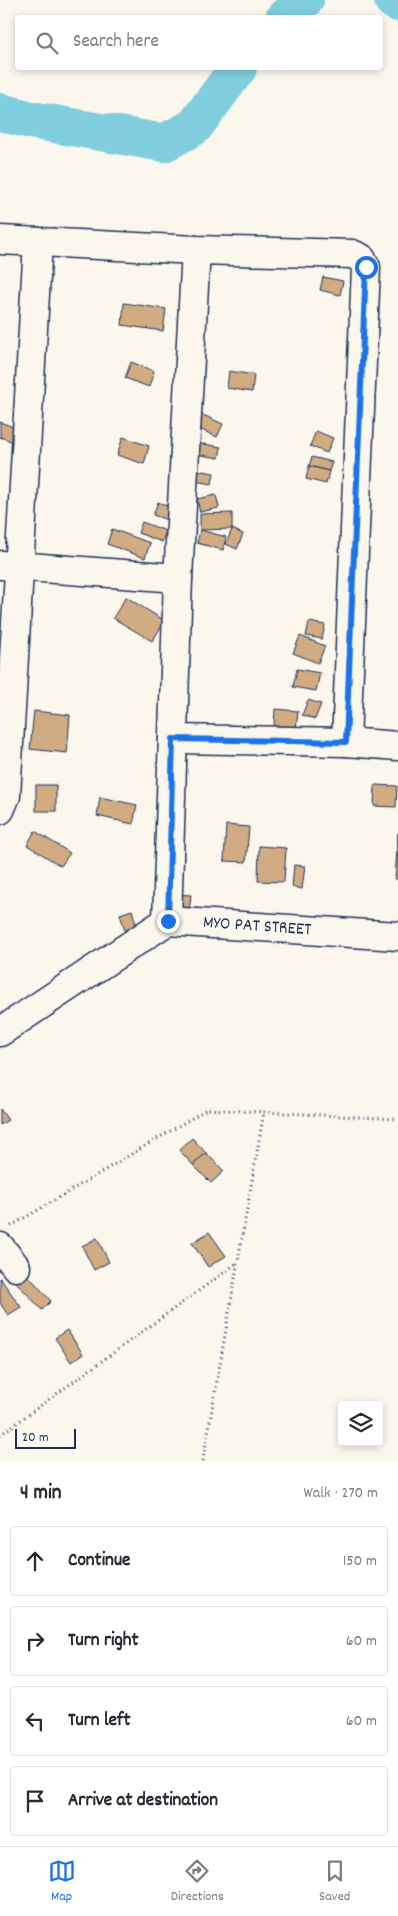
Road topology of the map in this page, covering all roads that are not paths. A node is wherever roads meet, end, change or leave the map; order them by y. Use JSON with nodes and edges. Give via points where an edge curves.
{"nodes":[{"id":1,"x":0,"y":240,"type":"edge"},
{"id":2,"x":38,"y":242,"type":"junction"},
{"id":3,"x":196,"y":250,"type":"junction"},
{"id":4,"x":9,"y":566,"type":"edge"},
{"id":5,"x":178,"y":578,"type":"junction"},
{"id":6,"x":173,"y":739,"type":"junction"},
{"id":7,"x":346,"y":742,"type":"junction"},
{"id":8,"x":398,"y":746,"type":"edge"},
{"id":9,"x":0,"y":810,"type":"edge"},
{"id":10,"x":168,"y":921,"type":"junction"},
{"id":11,"x":398,"y":936,"type":"edge"},
{"id":12,"x":0,"y":1032,"type":"edge"}],
"edges":[{"from":1,"to":2,"type":"street"},
{"from":2,"to":3,"type":"street"},
{"from":2,"to":4,"type":"street"},
{"from":3,"to":5,"type":"street"},
{"from":3,"to":7,"type":"street","via":[[352,254],[361,258],[366,267]]},
{"from":4,"to":5,"type":"street"},
{"from":4,"to":9,"type":"street","via":[[6,796]]},
{"from":5,"to":6,"type":"street"},
{"from":6,"to":7,"type":"street"},
{"from":6,"to":10,"type":"street"},
{"from":7,"to":8,"type":"street"},
{"from":10,"to":11,"type":"street","name":"MYO PAT STREET"},
{"from":10,"to":12,"type":"street"}]}
